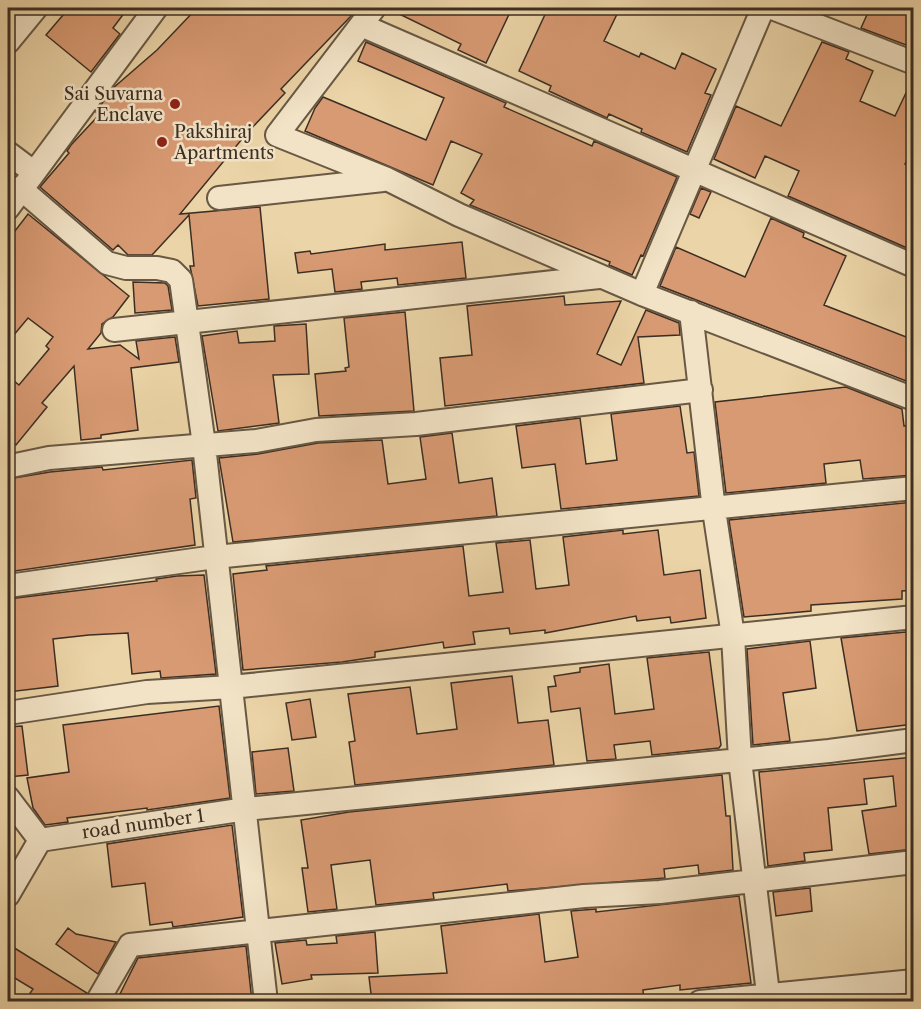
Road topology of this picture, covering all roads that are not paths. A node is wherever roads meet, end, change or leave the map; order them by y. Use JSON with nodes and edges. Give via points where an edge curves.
{"nodes":[{"id":1,"x":36,"y":8,"type":"edge"},
{"id":2,"x":156,"y":8,"type":"edge"},
{"id":3,"x":763,"y":8,"type":"edge"},
{"id":4,"x":772,"y":8,"type":"edge"},
{"id":5,"x":368,"y":16,"type":"edge"},
{"id":6,"x":8,"y":42,"type":"edge"},
{"id":7,"x":914,"y":63,"type":"edge"},
{"id":8,"x":8,"y":153,"type":"edge"},
{"id":9,"x":693,"y":169,"type":"junction"},
{"id":10,"x":387,"y":179,"type":"junction"},
{"id":11,"x":26,"y":180,"type":"junction"},
{"id":12,"x":219,"y":198,"type":"dead end"},
{"id":13,"x":8,"y":208,"type":"edge"},
{"id":14,"x":914,"y":266,"type":"edge"},
{"id":15,"x":600,"y":276,"type":"junction"},
{"id":16,"x":642,"y":294,"type":"junction"},
{"id":17,"x":691,"y":312,"type":"junction"},
{"id":18,"x":188,"y":321,"type":"junction"},
{"id":19,"x":114,"y":330,"type":"dead end"},
{"id":20,"x":701,"y":390,"type":"junction"},
{"id":21,"x":914,"y":399,"type":"edge"},
{"id":22,"x":204,"y":445,"type":"junction"},
{"id":23,"x":11,"y":466,"type":"dead end"},
{"id":24,"x":914,"y":488,"type":"edge"},
{"id":25,"x":714,"y":510,"type":"junction"},
{"id":26,"x":215,"y":557,"type":"junction"},
{"id":27,"x":8,"y":586,"type":"edge"},
{"id":28,"x":914,"y":617,"type":"edge"},
{"id":29,"x":733,"y":636,"type":"junction"},
{"id":30,"x":231,"y":687,"type":"junction"},
{"id":31,"x":8,"y":713,"type":"edge"},
{"id":32,"x":914,"y":740,"type":"edge"},
{"id":33,"x":740,"y":760,"type":"junction"},
{"id":34,"x":8,"y":798,"type":"edge"},
{"id":35,"x":246,"y":809,"type":"junction"},
{"id":36,"x":40,"y":840,"type":"junction"},
{"id":37,"x":914,"y":862,"type":"edge"},
{"id":38,"x":753,"y":882,"type":"junction"},
{"id":39,"x":8,"y":895,"type":"edge"},
{"id":40,"x":259,"y":930,"type":"junction"},
{"id":41,"x":914,"y":981,"type":"edge"},
{"id":42,"x":768,"y":998,"type":"edge"},
{"id":43,"x":97,"y":1002,"type":"edge"},
{"id":44,"x":266,"y":1002,"type":"edge"},
{"id":45,"x":700,"y":1002,"type":"edge"}],
"edges":[{"from":1,"to":6,"type":"street"},
{"from":2,"to":11,"type":"street"},
{"from":3,"to":9,"type":"street"},
{"from":4,"to":7,"type":"street"},
{"from":5,"to":9,"type":"street"},
{"from":5,"to":10,"type":"street","via":[[277,135]]},
{"from":8,"to":11,"type":"street"},
{"from":9,"to":14,"type":"street"},
{"from":9,"to":16,"type":"street"},
{"from":10,"to":12,"type":"street"},
{"from":10,"to":15,"type":"street"},
{"from":11,"to":13,"type":"street"},
{"from":11,"to":18,"type":"street","via":[[107,263],[178,274]]},
{"from":15,"to":16,"type":"street"},
{"from":15,"to":18,"type":"street"},
{"from":16,"to":17,"type":"street"},
{"from":17,"to":20,"type":"street"},
{"from":17,"to":21,"type":"street"},
{"from":18,"to":19,"type":"street"},
{"from":18,"to":22,"type":"street"},
{"from":20,"to":22,"type":"street"},
{"from":20,"to":25,"type":"street"},
{"from":22,"to":23,"type":"street","via":[[50,458]]},
{"from":22,"to":26,"type":"street"},
{"from":24,"to":25,"type":"street"},
{"from":25,"to":26,"type":"street"},
{"from":25,"to":29,"type":"street"},
{"from":26,"to":27,"type":"street"},
{"from":26,"to":30,"type":"street"},
{"from":28,"to":29,"type":"street"},
{"from":29,"to":30,"type":"street"},
{"from":29,"to":33,"type":"street"},
{"from":30,"to":31,"type":"street","via":[[147,692]]},
{"from":30,"to":35,"type":"street"},
{"from":32,"to":33,"type":"street","name":"road number 1"},
{"from":33,"to":35,"type":"street","name":"road number 1"},
{"from":33,"to":38,"type":"street"},
{"from":34,"to":36,"type":"street"},
{"from":35,"to":36,"type":"street","name":"road number 1"},
{"from":35,"to":40,"type":"street"},
{"from":36,"to":39,"type":"street"},
{"from":37,"to":38,"type":"street"},
{"from":38,"to":40,"type":"street"},
{"from":38,"to":42,"type":"street"},
{"from":40,"to":43,"type":"street","via":[[130,945]]},
{"from":40,"to":44,"type":"street"},
{"from":41,"to":42,"type":"street"},
{"from":42,"to":45,"type":"street"}]}
